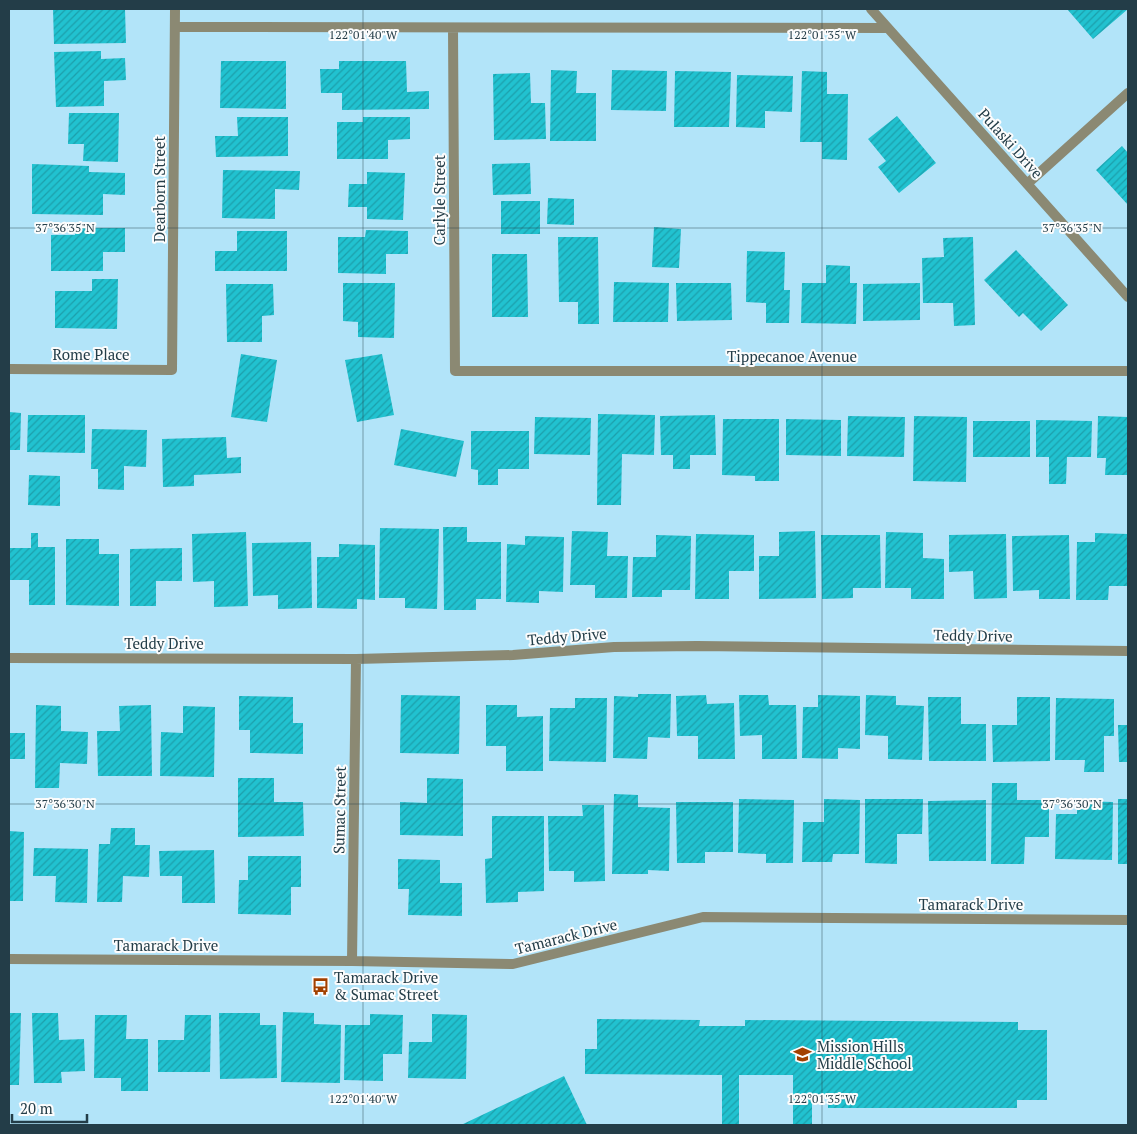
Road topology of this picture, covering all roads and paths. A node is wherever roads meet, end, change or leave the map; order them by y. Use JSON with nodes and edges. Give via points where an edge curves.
{"nodes":[{"id":1,"x":175,"y":9,"type":"edge"},
{"id":2,"x":871,"y":9,"type":"edge"},
{"id":3,"x":175,"y":28,"type":"junction"},
{"id":4,"x":453,"y":28,"type":"junction"},
{"id":5,"x":888,"y":28,"type":"junction"},
{"id":6,"x":1128,"y":92,"type":"edge"},
{"id":7,"x":1028,"y":184,"type":"junction"},
{"id":8,"x":1128,"y":298,"type":"edge"},
{"id":9,"x":9,"y":369,"type":"edge"},
{"id":10,"x":172,"y":370,"type":"joint"},
{"id":11,"x":455,"y":371,"type":"joint"},
{"id":12,"x":1128,"y":371,"type":"edge"},
{"id":13,"x":1128,"y":652,"type":"edge"},
{"id":14,"x":9,"y":658,"type":"edge"},
{"id":15,"x":356,"y":659,"type":"junction"},
{"id":16,"x":1128,"y":920,"type":"edge"},
{"id":17,"x":9,"y":959,"type":"edge"},
{"id":18,"x":352,"y":961,"type":"junction"}],
"edges":[{"from":1,"to":3,"type":"street","name":"Dearborn Street"},
{"from":2,"to":5,"type":"street","name":"Pulaski Drive"},
{"from":3,"to":4,"type":"street"},
{"from":3,"to":10,"type":"street","name":"Dearborn Street"},
{"from":4,"to":5,"type":"street"},
{"from":4,"to":11,"type":"street","name":"Carlyle Street"},
{"from":5,"to":7,"type":"street","name":"Pulaski Drive"},
{"from":6,"to":7,"type":"street"},
{"from":7,"to":8,"type":"street","name":"Pulaski Drive"},
{"from":9,"to":10,"type":"street","name":"Rome Place"},
{"from":11,"to":12,"type":"street","name":"Tippecanoe Avenue"},
{"from":13,"to":15,"type":"street","name":"Teddy Drive","via":[[614,646],[513,655]]},
{"from":14,"to":15,"type":"street","name":"Teddy Drive"},
{"from":15,"to":18,"type":"street","name":"Sumac Street"},
{"from":16,"to":18,"type":"street","name":"Tamarack Drive","via":[[703,918],[513,964]]},
{"from":17,"to":18,"type":"street","name":"Tamarack Drive"}]}
